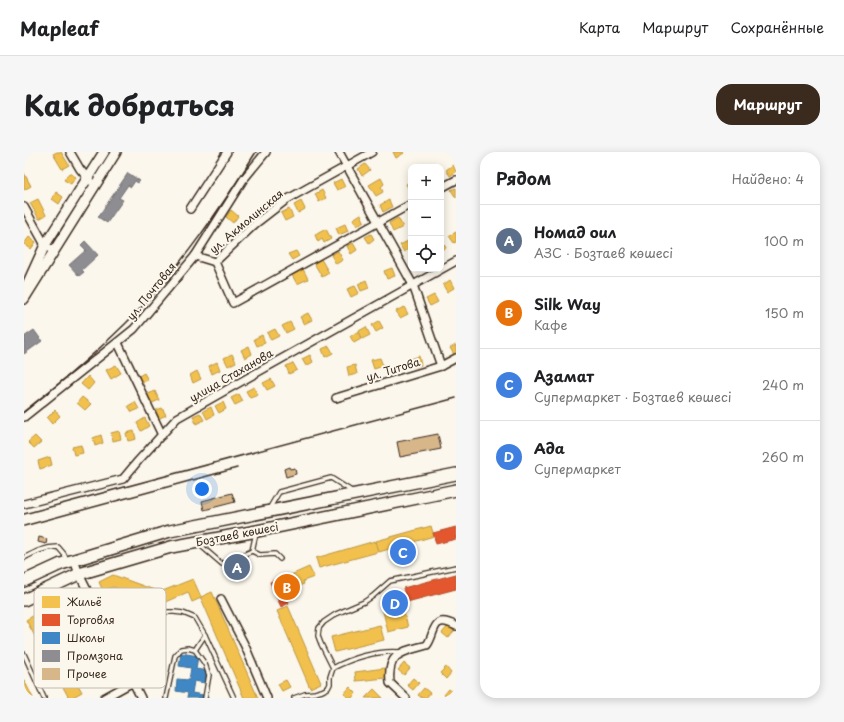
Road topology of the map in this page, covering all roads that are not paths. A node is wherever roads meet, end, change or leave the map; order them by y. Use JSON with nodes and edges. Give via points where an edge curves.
{"nodes":[{"id":1,"x":70,"y":152,"type":"edge"},
{"id":2,"x":104,"y":152,"type":"edge"},
{"id":3,"x":116,"y":152,"type":"edge"},
{"id":4,"x":227,"y":152,"type":"edge"},
{"id":5,"x":266,"y":152,"type":"edge"},
{"id":6,"x":339,"y":152,"type":"edge"},
{"id":7,"x":372,"y":152,"type":"edge"},
{"id":8,"x":348,"y":166,"type":"junction"},
{"id":9,"x":87,"y":179,"type":"junction"},
{"id":10,"x":456,"y":180,"type":"edge"},
{"id":11,"x":96,"y":185,"type":"junction"},
{"id":12,"x":444,"y":186,"type":"edge"},
{"id":13,"x":408,"y":206,"type":"edge"},
{"id":14,"x":24,"y":207,"type":"edge"},
{"id":15,"x":190,"y":209,"type":"dead end"},
{"id":16,"x":377,"y":222,"type":"junction"},
{"id":17,"x":46,"y":245,"type":"junction"},
{"id":18,"x":54,"y":252,"type":"junction"},
{"id":19,"x":195,"y":256,"type":"junction"},
{"id":20,"x":456,"y":261,"type":"edge"},
{"id":21,"x":214,"y":262,"type":"junction"},
{"id":22,"x":413,"y":285,"type":"junction"},
{"id":23,"x":24,"y":291,"type":"edge"},
{"id":24,"x":24,"y":299,"type":"edge"},
{"id":25,"x":118,"y":342,"type":"junction"},
{"id":26,"x":456,"y":358,"type":"edge"},
{"id":27,"x":441,"y":366,"type":"junction"},
{"id":28,"x":336,"y":398,"type":"dead end"},
{"id":29,"x":24,"y":417,"type":"edge"},
{"id":30,"x":162,"y":435,"type":"junction"},
{"id":31,"x":456,"y":474,"type":"edge"},
{"id":32,"x":456,"y":490,"type":"edge"},
{"id":33,"x":356,"y":494,"type":"junction"},
{"id":34,"x":24,"y":504,"type":"edge"},
{"id":35,"x":267,"y":512,"type":"junction"},
{"id":36,"x":257,"y":531,"type":"junction"},
{"id":37,"x":196,"y":541,"type":"junction"},
{"id":38,"x":252,"y":551,"type":"junction"},
{"id":39,"x":24,"y":558,"type":"edge"},
{"id":40,"x":280,"y":559,"type":"dead end"},
{"id":41,"x":71,"y":561,"type":"junction"},
{"id":42,"x":456,"y":567,"type":"edge"},
{"id":43,"x":79,"y":574,"type":"junction"},
{"id":44,"x":24,"y":581,"type":"edge"},
{"id":45,"x":49,"y":588,"type":"edge"},
{"id":46,"x":86,"y":588,"type":"edge"},
{"id":47,"x":34,"y":595,"type":"edge"},
{"id":48,"x":220,"y":599,"type":"dead end"},
{"id":49,"x":24,"y":600,"type":"edge"},
{"id":50,"x":166,"y":612,"type":"edge"},
{"id":51,"x":456,"y":626,"type":"edge"},
{"id":52,"x":205,"y":635,"type":"junction"},
{"id":53,"x":195,"y":650,"type":"junction"},
{"id":54,"x":401,"y":652,"type":"junction"},
{"id":55,"x":24,"y":654,"type":"edge"},
{"id":56,"x":333,"y":668,"type":"junction"},
{"id":57,"x":34,"y":676,"type":"edge"},
{"id":58,"x":39,"y":688,"type":"edge"},
{"id":59,"x":122,"y":688,"type":"edge"},
{"id":60,"x":136,"y":688,"type":"edge"},
{"id":61,"x":44,"y":698,"type":"edge"},
{"id":62,"x":104,"y":698,"type":"edge"},
{"id":63,"x":141,"y":698,"type":"edge"},
{"id":64,"x":166,"y":698,"type":"edge"},
{"id":65,"x":205,"y":698,"type":"edge"},
{"id":66,"x":234,"y":698,"type":"edge"},
{"id":67,"x":267,"y":698,"type":"edge"},
{"id":68,"x":294,"y":698,"type":"edge"},
{"id":69,"x":406,"y":698,"type":"edge"}],
"edges":[{"from":1,"to":9,"type":"street"},
{"from":2,"to":9,"type":"main road"},
{"from":3,"to":11,"type":"main road"},
{"from":4,"to":15,"type":"street"},
{"from":5,"to":19,"type":"street","name":"ул. Почтовая","via":[[243,180]]},
{"from":6,"to":8,"type":"street"},
{"from":7,"to":8,"type":"street","name":"ул. Акмолинская"},
{"from":8,"to":16,"type":"street"},
{"from":8,"to":21,"type":"street","name":"ул. Акмолинская","via":[[286,200],[255,224]]},
{"from":9,"to":11,"type":"street"},
{"from":9,"to":17,"type":"main road"},
{"from":10,"to":12,"type":"street"},
{"from":11,"to":18,"type":"main road"},
{"from":13,"to":16,"type":"street"},
{"from":14,"to":17,"type":"street"},
{"from":16,"to":21,"type":"street","via":[[233,304]]},
{"from":16,"to":22,"type":"street"},
{"from":17,"to":18,"type":"street"},
{"from":17,"to":23,"type":"main road"},
{"from":18,"to":24,"type":"main road"},
{"from":19,"to":21,"type":"street","name":"ул. Акмолинская"},
{"from":19,"to":25,"type":"street","name":"ул. Почтовая","via":[[134,329]]},
{"from":20,"to":22,"type":"street","name":"улица Стаханова"},
{"from":22,"to":27,"type":"street"},
{"from":22,"to":30,"type":"street","name":"улица Стаханова","via":[[177,418]]},
{"from":25,"to":29,"type":"street","name":"ул. Почтовая"},
{"from":25,"to":30,"type":"street"},
{"from":26,"to":27,"type":"street","name":"ул. Титова"},
{"from":27,"to":28,"type":"street","name":"ул. Титова"},
{"from":30,"to":34,"type":"street","name":"улица Стаханова","via":[[123,478]]},
{"from":31,"to":33,"type":"highway","name":"Бозтаев көшесі"},
{"from":32,"to":36,"type":"highway","name":"Бозтаев көшесі"},
{"from":33,"to":35,"type":"highway","name":"Бозтаев көшесі"},
{"from":33,"to":35,"type":"lane","via":[[331,478],[279,492]]},
{"from":35,"to":41,"type":"highway","name":"Бозтаев көшесі","via":[[170,531]]},
{"from":36,"to":37,"type":"highway","name":"Бозтаев көшесі"},
{"from":36,"to":38,"type":"lane"},
{"from":37,"to":38,"type":"lane","via":[[222,564]]},
{"from":37,"to":43,"type":"highway","name":"Бозтаев көшесі"},
{"from":38,"to":40,"type":"lane","via":[[260,555],[275,554]]},
{"from":39,"to":41,"type":"lane","via":[[43,549],[58,547]]},
{"from":41,"to":43,"type":"street"},
{"from":41,"to":44,"type":"highway","name":"Бозтаев көшесі"},
{"from":42,"to":56,"type":"lane","via":[[390,580],[364,602],[324,622],[319,628],[318,636]]},
{"from":43,"to":45,"type":"highway","name":"Бозтаев көшесі"},
{"from":43,"to":46,"type":"street"},
{"from":47,"to":49,"type":"highway","name":"Бозтаев көшесі"},
{"from":48,"to":67,"type":"street","via":[[246,646]]},
{"from":50,"to":52,"type":"lane","via":[[183,613],[195,618]]},
{"from":51,"to":54,"type":"street","via":[[449,622],[441,622],[435,625],[427,645]]},
{"from":52,"to":53,"type":"lane"},
{"from":52,"to":66,"type":"lane"},
{"from":53,"to":64,"type":"lane","via":[[181,648],[175,656]]},
{"from":53,"to":65,"type":"lane","via":[[209,675]]},
{"from":54,"to":56,"type":"lane","via":[[392,651],[360,657]]},
{"from":54,"to":69,"type":"street","via":[[392,661],[390,683]]},
{"from":55,"to":57,"type":"lane"},
{"from":56,"to":68,"type":"lane","via":[[328,688]]},
{"from":58,"to":61,"type":"lane"},
{"from":59,"to":62,"type":"street"},
{"from":60,"to":63,"type":"street"}]}
